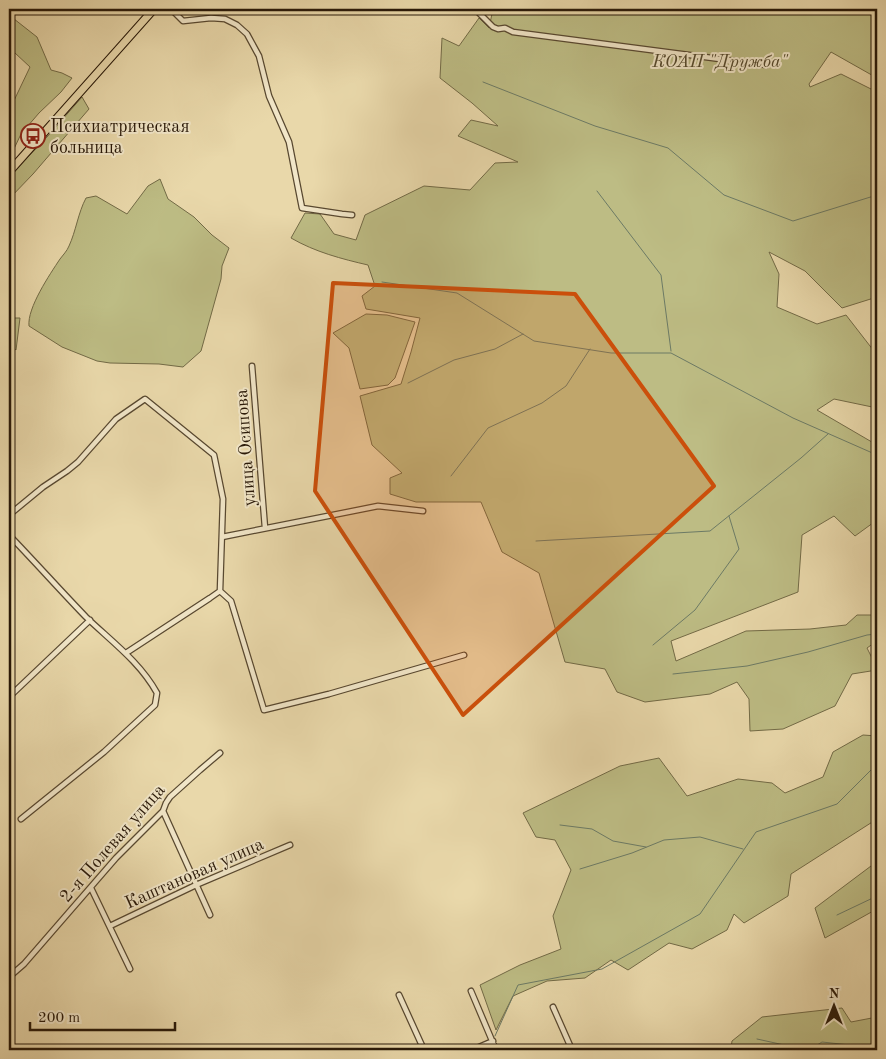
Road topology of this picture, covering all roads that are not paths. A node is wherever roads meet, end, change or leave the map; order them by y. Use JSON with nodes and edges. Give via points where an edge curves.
{"nodes":[{"id":1,"x":154,"y":9,"type":"edge"},
{"id":2,"x":170,"y":9,"type":"edge"},
{"id":3,"x":475,"y":9,"type":"edge"},
{"id":4,"x":766,"y":65,"type":"dead end"},
{"id":5,"x":9,"y":172,"type":"edge"},
{"id":6,"x":352,"y":215,"type":"dead end"},
{"id":7,"x":252,"y":366,"type":"dead end"},
{"id":8,"x":423,"y":511,"type":"dead end"},
{"id":9,"x":9,"y":515,"type":"edge"},
{"id":10,"x":265,"y":528,"type":"junction"},
{"id":11,"x":9,"y":535,"type":"edge"},
{"id":12,"x":222,"y":536,"type":"junction"},
{"id":13,"x":220,"y":591,"type":"junction"},
{"id":14,"x":90,"y":620,"type":"junction"},
{"id":15,"x":126,"y":653,"type":"junction"},
{"id":16,"x":464,"y":655,"type":"dead end"},
{"id":17,"x":9,"y":697,"type":"edge"},
{"id":18,"x":220,"y":753,"type":"dead end"},
{"id":19,"x":163,"y":811,"type":"junction"},
{"id":20,"x":21,"y":819,"type":"dead end"},
{"id":21,"x":290,"y":845,"type":"dead end"},
{"id":22,"x":196,"y":885,"type":"junction"},
{"id":23,"x":91,"y":888,"type":"junction"},
{"id":24,"x":210,"y":915,"type":"dead end"},
{"id":25,"x":110,"y":926,"type":"junction"},
{"id":26,"x":130,"y":969,"type":"dead end"},
{"id":27,"x":9,"y":977,"type":"edge"},
{"id":28,"x":470,"y":991,"type":"dead end"},
{"id":29,"x":399,"y":995,"type":"dead end"},
{"id":30,"x":553,"y":1007,"type":"dead end"},
{"id":31,"x":492,"y":1041,"type":"junction"},
{"id":32,"x":424,"y":1050,"type":"edge"},
{"id":33,"x":472,"y":1050,"type":"edge"},
{"id":34,"x":496,"y":1050,"type":"edge"},
{"id":35,"x":572,"y":1050,"type":"edge"}],
"edges":[{"from":1,"to":5,"type":"main road"},
{"from":2,"to":6,"type":"street","via":[[183,21],[225,19],[247,34],[259,56],[269,96],[289,142],[302,208]]},
{"from":3,"to":4,"type":"street","via":[[493,27],[513,32]]},
{"from":7,"to":10,"type":"street","name":"улица Осипова"},
{"from":8,"to":10,"type":"street","via":[[378,506]]},
{"from":9,"to":12,"type":"street","via":[[78,462],[116,420],[145,399],[214,455],[223,499]]},
{"from":10,"to":12,"type":"street"},
{"from":11,"to":14,"type":"street"},
{"from":12,"to":13,"type":"street"},
{"from":13,"to":15,"type":"street"},
{"from":13,"to":16,"type":"street","via":[[230,601],[264,710]]},
{"from":14,"to":15,"type":"street"},
{"from":14,"to":17,"type":"street"},
{"from":15,"to":20,"type":"street","via":[[148,677],[157,693],[154,705],[104,752]]},
{"from":18,"to":19,"type":"street","name":"2-я Полевая улица","via":[[170,797]]},
{"from":19,"to":22,"type":"street"},
{"from":19,"to":23,"type":"street","name":"2-я Полевая улица"},
{"from":21,"to":22,"type":"street","name":"Каштановая улица"},
{"from":22,"to":24,"type":"street"},
{"from":22,"to":25,"type":"street","name":"Каштановая улица"},
{"from":23,"to":25,"type":"street"},
{"from":23,"to":27,"type":"street","name":"2-я Полевая улица"},
{"from":25,"to":26,"type":"street"},
{"from":28,"to":31,"type":"street"},
{"from":29,"to":32,"type":"street"},
{"from":30,"to":35,"type":"street"},
{"from":31,"to":33,"type":"street"},
{"from":31,"to":34,"type":"street"}]}
